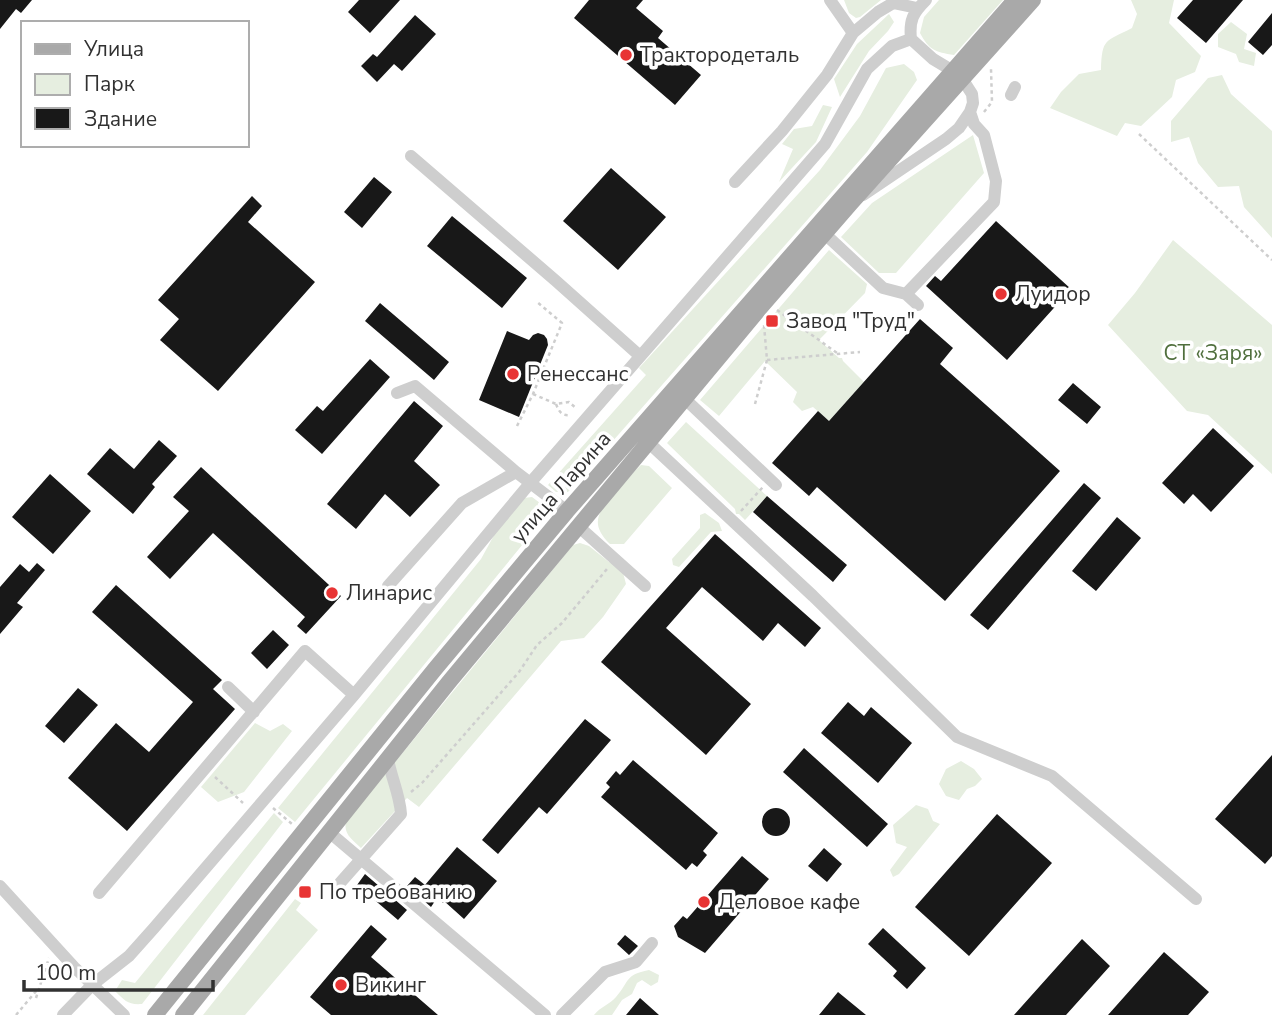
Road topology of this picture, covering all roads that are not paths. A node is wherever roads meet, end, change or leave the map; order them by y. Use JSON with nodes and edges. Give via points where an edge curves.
{"nodes":[{"id":1,"x":830,"y":0,"type":"edge"},
{"id":2,"x":1015,"y":0,"type":"edge"},
{"id":3,"x":1033,"y":0,"type":"edge"},
{"id":4,"x":922,"y":4,"type":"edge"},
{"id":5,"x":853,"y":33,"type":"junction"},
{"id":6,"x":911,"y":39,"type":"junction"},
{"id":7,"x":958,"y":76,"type":"junction"},
{"id":8,"x":972,"y":118,"type":"junction"},
{"id":9,"x":411,"y":156,"type":"dead end"},
{"id":10,"x":735,"y":182,"type":"dead end"},
{"id":11,"x":851,"y":203,"type":"junction"},
{"id":12,"x":825,"y":234,"type":"junction"},
{"id":13,"x":906,"y":294,"type":"junction"},
{"id":14,"x":918,"y":305,"type":"dead end"},
{"id":15,"x":640,"y":356,"type":"junction"},
{"id":16,"x":397,"y":393,"type":"dead end"},
{"id":17,"x":684,"y":398,"type":"junction"},
{"id":18,"x":648,"y":442,"type":"junction"},
{"id":19,"x":516,"y":472,"type":"junction"},
{"id":20,"x":530,"y":482,"type":"junction"},
{"id":21,"x":773,"y":482,"type":"road end"},
{"id":22,"x":567,"y":511,"type":"junction"},
{"id":23,"x":578,"y":526,"type":"junction"},
{"id":24,"x":388,"y":586,"type":"dead end"},
{"id":25,"x":645,"y":586,"type":"dead end"},
{"id":26,"x":228,"y":687,"type":"dead end"},
{"id":27,"x":354,"y":695,"type":"junction"},
{"id":28,"x":254,"y":712,"type":"junction"},
{"id":29,"x":388,"y":759,"type":"junction"},
{"id":30,"x":329,"y":832,"type":"junction"},
{"id":31,"x":361,"y":859,"type":"junction"},
{"id":32,"x":340,"y":883,"type":"dead end"},
{"id":33,"x":0,"y":886,"type":"edge"},
{"id":34,"x":100,"y":893,"type":"dead end"},
{"id":35,"x":1196,"y":898,"type":"dead end"},
{"id":36,"x":652,"y":943,"type":"dead end"},
{"id":37,"x":92,"y":985,"type":"junction"},
{"id":38,"x":63,"y":1015,"type":"edge"},
{"id":39,"x":124,"y":1015,"type":"edge"},
{"id":40,"x":155,"y":1015,"type":"edge"},
{"id":41,"x":183,"y":1015,"type":"edge"},
{"id":42,"x":545,"y":1015,"type":"edge"},
{"id":43,"x":562,"y":1015,"type":"edge"}],
"edges":[{"from":1,"to":5,"type":"street"},
{"from":2,"to":7,"type":"main road","name":"улица Ларина"},
{"from":3,"to":7,"type":"main road","name":"улица Ларина"},
{"from":4,"to":5,"type":"street","via":[[893,3]]},
{"from":4,"to":6,"type":"street","via":[[909,25]]},
{"from":5,"to":10,"type":"street","via":[[827,75]]},
{"from":6,"to":7,"type":"street"},
{"from":6,"to":15,"type":"street","via":[[892,46],[867,69],[825,144]]},
{"from":7,"to":8,"type":"street","via":[[972,94]]},
{"from":7,"to":11,"type":"main road","name":"улица Ларина"},
{"from":7,"to":22,"type":"main road","name":"улица Ларина"},
{"from":8,"to":11,"type":"street"},
{"from":8,"to":13,"type":"street","via":[[984,135],[996,181],[994,202]]},
{"from":9,"to":15,"type":"street"},
{"from":11,"to":12,"type":"main road","name":"улица Ларина"},
{"from":12,"to":13,"type":"street","via":[[883,288]]},
{"from":12,"to":17,"type":"main road","name":"улица Ларина"},
{"from":13,"to":14,"type":"street"},
{"from":15,"to":20,"type":"street"},
{"from":16,"to":19,"type":"street","via":[[415,386]]},
{"from":17,"to":18,"type":"main road","name":"улица Ларина"},
{"from":17,"to":21,"type":"street"},
{"from":18,"to":23,"type":"main road","name":"улица Ларина"},
{"from":18,"to":35,"type":"street","via":[[957,737],[1052,776]]},
{"from":19,"to":20,"type":"street"},
{"from":19,"to":24,"type":"street","via":[[462,503]]},
{"from":20,"to":22,"type":"street"},
{"from":20,"to":27,"type":"street"},
{"from":22,"to":40,"type":"main road","name":"улица Ларина"},
{"from":23,"to":25,"type":"street"},
{"from":23,"to":29,"type":"main road","name":"улица Ларина"},
{"from":26,"to":28,"type":"street"},
{"from":27,"to":28,"type":"street","via":[[305,651]]},
{"from":27,"to":37,"type":"street","via":[[129,956]]},
{"from":28,"to":34,"type":"street"},
{"from":29,"to":30,"type":"main road","name":"улица Ларина"},
{"from":29,"to":31,"type":"street","via":[[401,814]]},
{"from":30,"to":31,"type":"street"},
{"from":30,"to":41,"type":"main road","name":"улица Ларина"},
{"from":31,"to":32,"type":"street"},
{"from":31,"to":42,"type":"street"},
{"from":33,"to":37,"type":"street"},
{"from":36,"to":43,"type":"street","via":[[636,961],[606,972]]},
{"from":37,"to":38,"type":"street"},
{"from":37,"to":39,"type":"street"}]}
